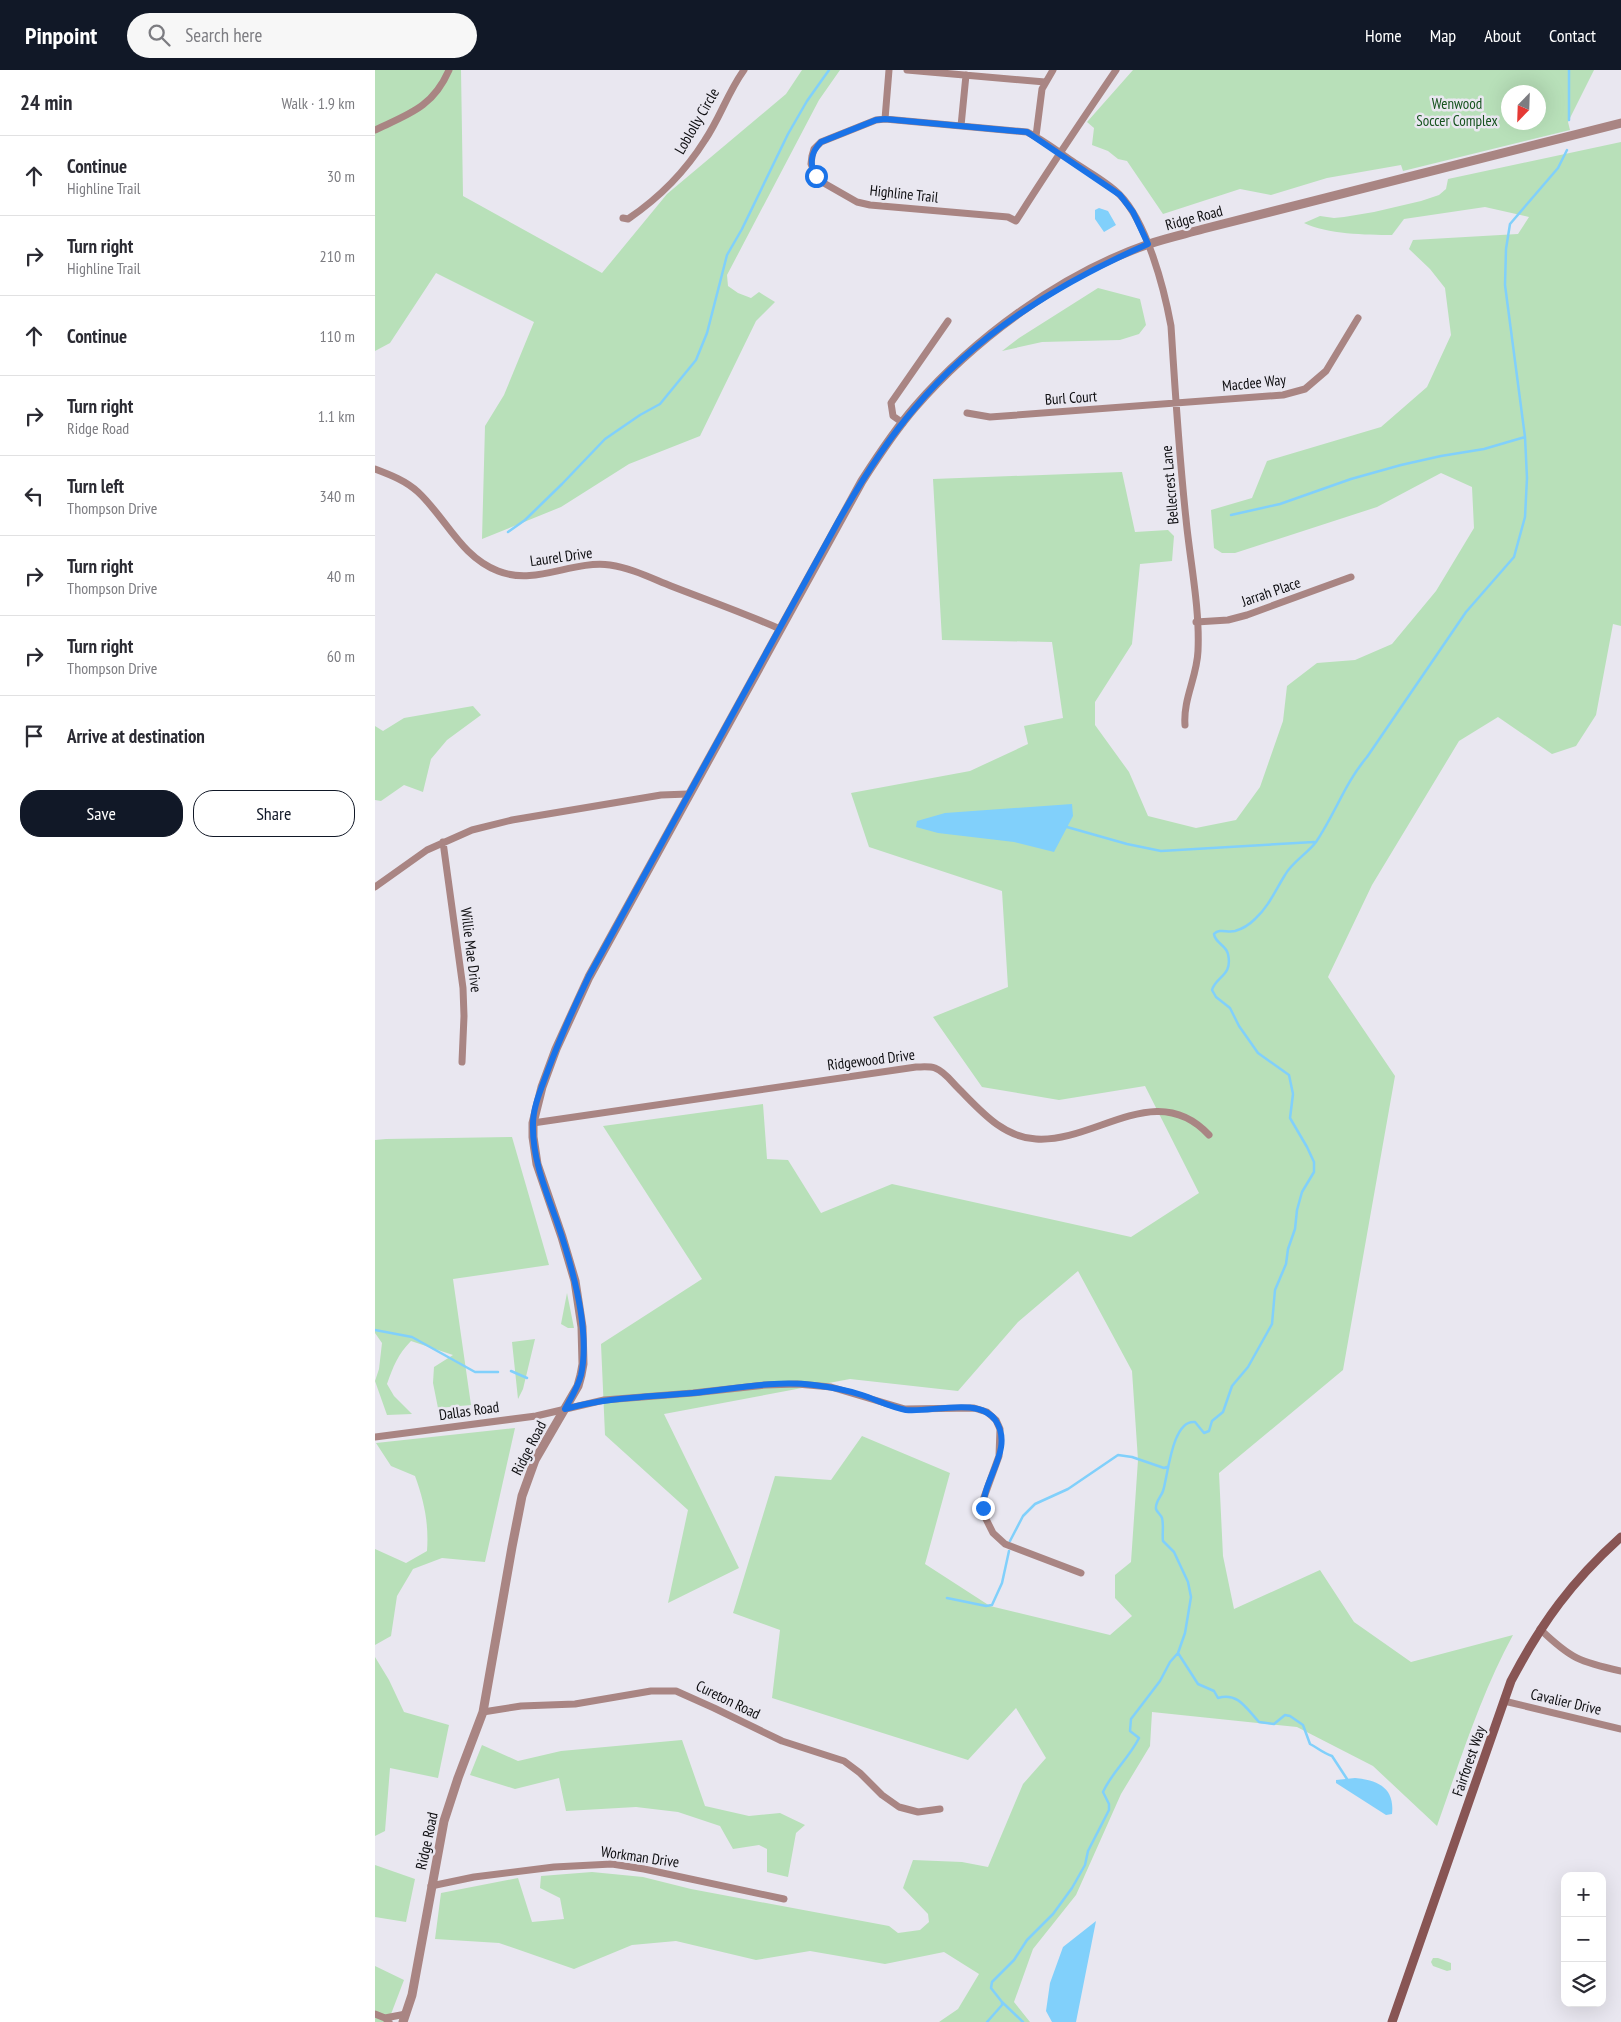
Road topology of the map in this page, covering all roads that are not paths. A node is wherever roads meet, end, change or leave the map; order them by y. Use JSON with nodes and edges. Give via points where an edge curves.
{"nodes":[{"id":1,"x":449,"y":70,"type":"edge"},
{"id":2,"x":744,"y":70,"type":"edge"},
{"id":3,"x":889,"y":70,"type":"edge"},
{"id":4,"x":907,"y":70,"type":"edge"},
{"id":5,"x":1053,"y":70,"type":"edge"},
{"id":6,"x":1116,"y":70,"type":"edge"},
{"id":7,"x":966,"y":75,"type":"junction"},
{"id":8,"x":1045,"y":82,"type":"junction"},
{"id":9,"x":885,"y":119,"type":"junction"},
{"id":10,"x":1621,"y":123,"type":"edge"},
{"id":11,"x":961,"y":126,"type":"junction"},
{"id":12,"x":375,"y":130,"type":"edge"},
{"id":13,"x":1036,"y":136,"type":"junction"},
{"id":14,"x":1060,"y":154,"type":"junction"},
{"id":15,"x":623,"y":218,"type":"dead end"},
{"id":16,"x":1148,"y":244,"type":"junction"},
{"id":17,"x":1358,"y":318,"type":"dead end"},
{"id":18,"x":948,"y":321,"type":"dead end"},
{"id":19,"x":1177,"y":404,"type":"junction"},
{"id":20,"x":967,"y":413,"type":"dead end"},
{"id":21,"x":903,"y":423,"type":"junction"},
{"id":22,"x":375,"y":469,"type":"edge"},
{"id":23,"x":1351,"y":577,"type":"dead end"},
{"id":24,"x":1197,"y":622,"type":"junction"},
{"id":25,"x":780,"y":629,"type":"junction"},
{"id":26,"x":1185,"y":725,"type":"dead end"},
{"id":27,"x":688,"y":794,"type":"junction"},
{"id":28,"x":443,"y":842,"type":"junction"},
{"id":29,"x":375,"y":887,"type":"edge"},
{"id":30,"x":461,"y":1062,"type":"dead end"},
{"id":31,"x":533,"y":1123,"type":"junction"},
{"id":32,"x":1209,"y":1134,"type":"dead end"},
{"id":33,"x":565,"y":1409,"type":"junction"},
{"id":34,"x":375,"y":1437,"type":"edge"},
{"id":35,"x":1621,"y":1537,"type":"edge"},
{"id":36,"x":1081,"y":1573,"type":"dead end"},
{"id":37,"x":1540,"y":1628,"type":"junction"},
{"id":38,"x":1621,"y":1671,"type":"edge"},
{"id":39,"x":1504,"y":1701,"type":"junction"},
{"id":40,"x":483,"y":1712,"type":"junction"},
{"id":41,"x":1621,"y":1729,"type":"edge"},
{"id":42,"x":940,"y":1809,"type":"dead end"},
{"id":43,"x":431,"y":1886,"type":"junction"},
{"id":44,"x":784,"y":1899,"type":"dead end"},
{"id":45,"x":375,"y":2014,"type":"edge"},
{"id":46,"x":405,"y":2018,"type":"edge"},
{"id":47,"x":387,"y":2020,"type":"edge"},
{"id":48,"x":1392,"y":2022,"type":"edge"}],
"edges":[{"from":1,"to":12,"type":"street","via":[[435,96],[420,108]]},
{"from":2,"to":15,"type":"street","name":"Loblolly Circle","via":[[706,139],[683,170],[650,204],[628,219]]},
{"from":3,"to":9,"type":"street"},
{"from":4,"to":7,"type":"street"},
{"from":5,"to":8,"type":"street"},
{"from":6,"to":14,"type":"street"},
{"from":7,"to":8,"type":"street"},
{"from":7,"to":11,"type":"street"},
{"from":8,"to":13,"type":"street"},
{"from":9,"to":11,"type":"street","name":"Highline Trail"},
{"from":9,"to":14,"type":"street","name":"Highline Trail","via":[[821,142],[812,156],[811,164],[816,176],[863,204],[1016,221]]},
{"from":10,"to":16,"type":"street","name":"Ridge Road"},
{"from":11,"to":13,"type":"street","name":"Highline Trail","via":[[1027,132]]},
{"from":13,"to":14,"type":"street","name":"Highline Trail"},
{"from":14,"to":16,"type":"street","name":"Highline Trail","via":[[1120,195],[1133,212]]},
{"from":16,"to":19,"type":"street","name":"Bellecrest Lane","via":[[1168,310]]},
{"from":16,"to":21,"type":"street","name":"Ridge Road","via":[[1075,279],[1004,325],[949,372]]},
{"from":17,"to":19,"type":"street","name":"Macdee Way","via":[[1326,371],[1305,389],[1283,395]]},
{"from":18,"to":21,"type":"street","via":[[891,403],[893,416]]},
{"from":19,"to":20,"type":"street","name":"Burl Court","via":[[990,418]]},
{"from":19,"to":24,"type":"street","name":"Bellecrest Lane"},
{"from":21,"to":25,"type":"street","name":"Ridge Road","via":[[862,481]]},
{"from":22,"to":25,"type":"street","name":"Laurel Drive","via":[[411,486],[479,562],[501,573],[526,576],[593,565],[614,566]]},
{"from":23,"to":24,"type":"street","name":"Jarrah Place","via":[[1247,615]]},
{"from":24,"to":26,"type":"street","name":"Bellecrest Lane","via":[[1198,650],[1185,702]]},
{"from":25,"to":27,"type":"street","name":"Ridge Road"},
{"from":27,"to":28,"type":"street","via":[[661,795],[512,820],[472,830]]},
{"from":27,"to":31,"type":"street","name":"Ridge Road","via":[[573,1010],[541,1087]]},
{"from":28,"to":29,"type":"street"},
{"from":28,"to":30,"type":"street","name":"Willie Mae Drive","via":[[463,988]]},
{"from":31,"to":32,"type":"street","name":"Ridgewood Drive","via":[[930,1067],[945,1074],[998,1126],[1025,1138],[1051,1139],[1076,1134],[1139,1112],[1156,1110],[1191,1120]]},
{"from":31,"to":33,"type":"street","name":"Ridge Road","via":[[537,1164],[575,1281],[582,1327],[581,1375]]},
{"from":33,"to":34,"type":"street","name":"Dallas Road","via":[[536,1416]]},
{"from":33,"to":36,"type":"street","name":"Dallas Road","via":[[604,1400],[797,1384],[831,1387],[905,1410],[967,1407],[983,1410],[996,1420],[1001,1438],[999,1456],[984,1496],[983,1508],[989,1526],[1005,1544]]},
{"from":33,"to":40,"type":"street","name":"Ridge Road","via":[[535,1460],[522,1496]]},
{"from":35,"to":37,"type":"main road","name":"Fairforest Way","via":[[1574,1583]]},
{"from":37,"to":38,"type":"street","via":[[1558,1647],[1577,1660]]},
{"from":37,"to":39,"type":"main road","name":"Fairforest Way","via":[[1511,1681]]},
{"from":39,"to":41,"type":"street","name":"Cavalier Drive"},
{"from":39,"to":48,"type":"main road","name":"Fairforest Way"},
{"from":40,"to":42,"type":"street","name":"Cureton Road","via":[[521,1706],[575,1704],[651,1691],[675,1691],[783,1741],[844,1761],[899,1807],[918,1812]]},
{"from":40,"to":43,"type":"street","name":"Ridge Road","via":[[449,1802]]},
{"from":43,"to":44,"type":"street","name":"Workman Drive","via":[[554,1867],[611,1864]]},
{"from":43,"to":46,"type":"street","name":"Ridge Road"},
{"from":45,"to":47,"type":"street"},
{"from":46,"to":47,"type":"street"}]}
